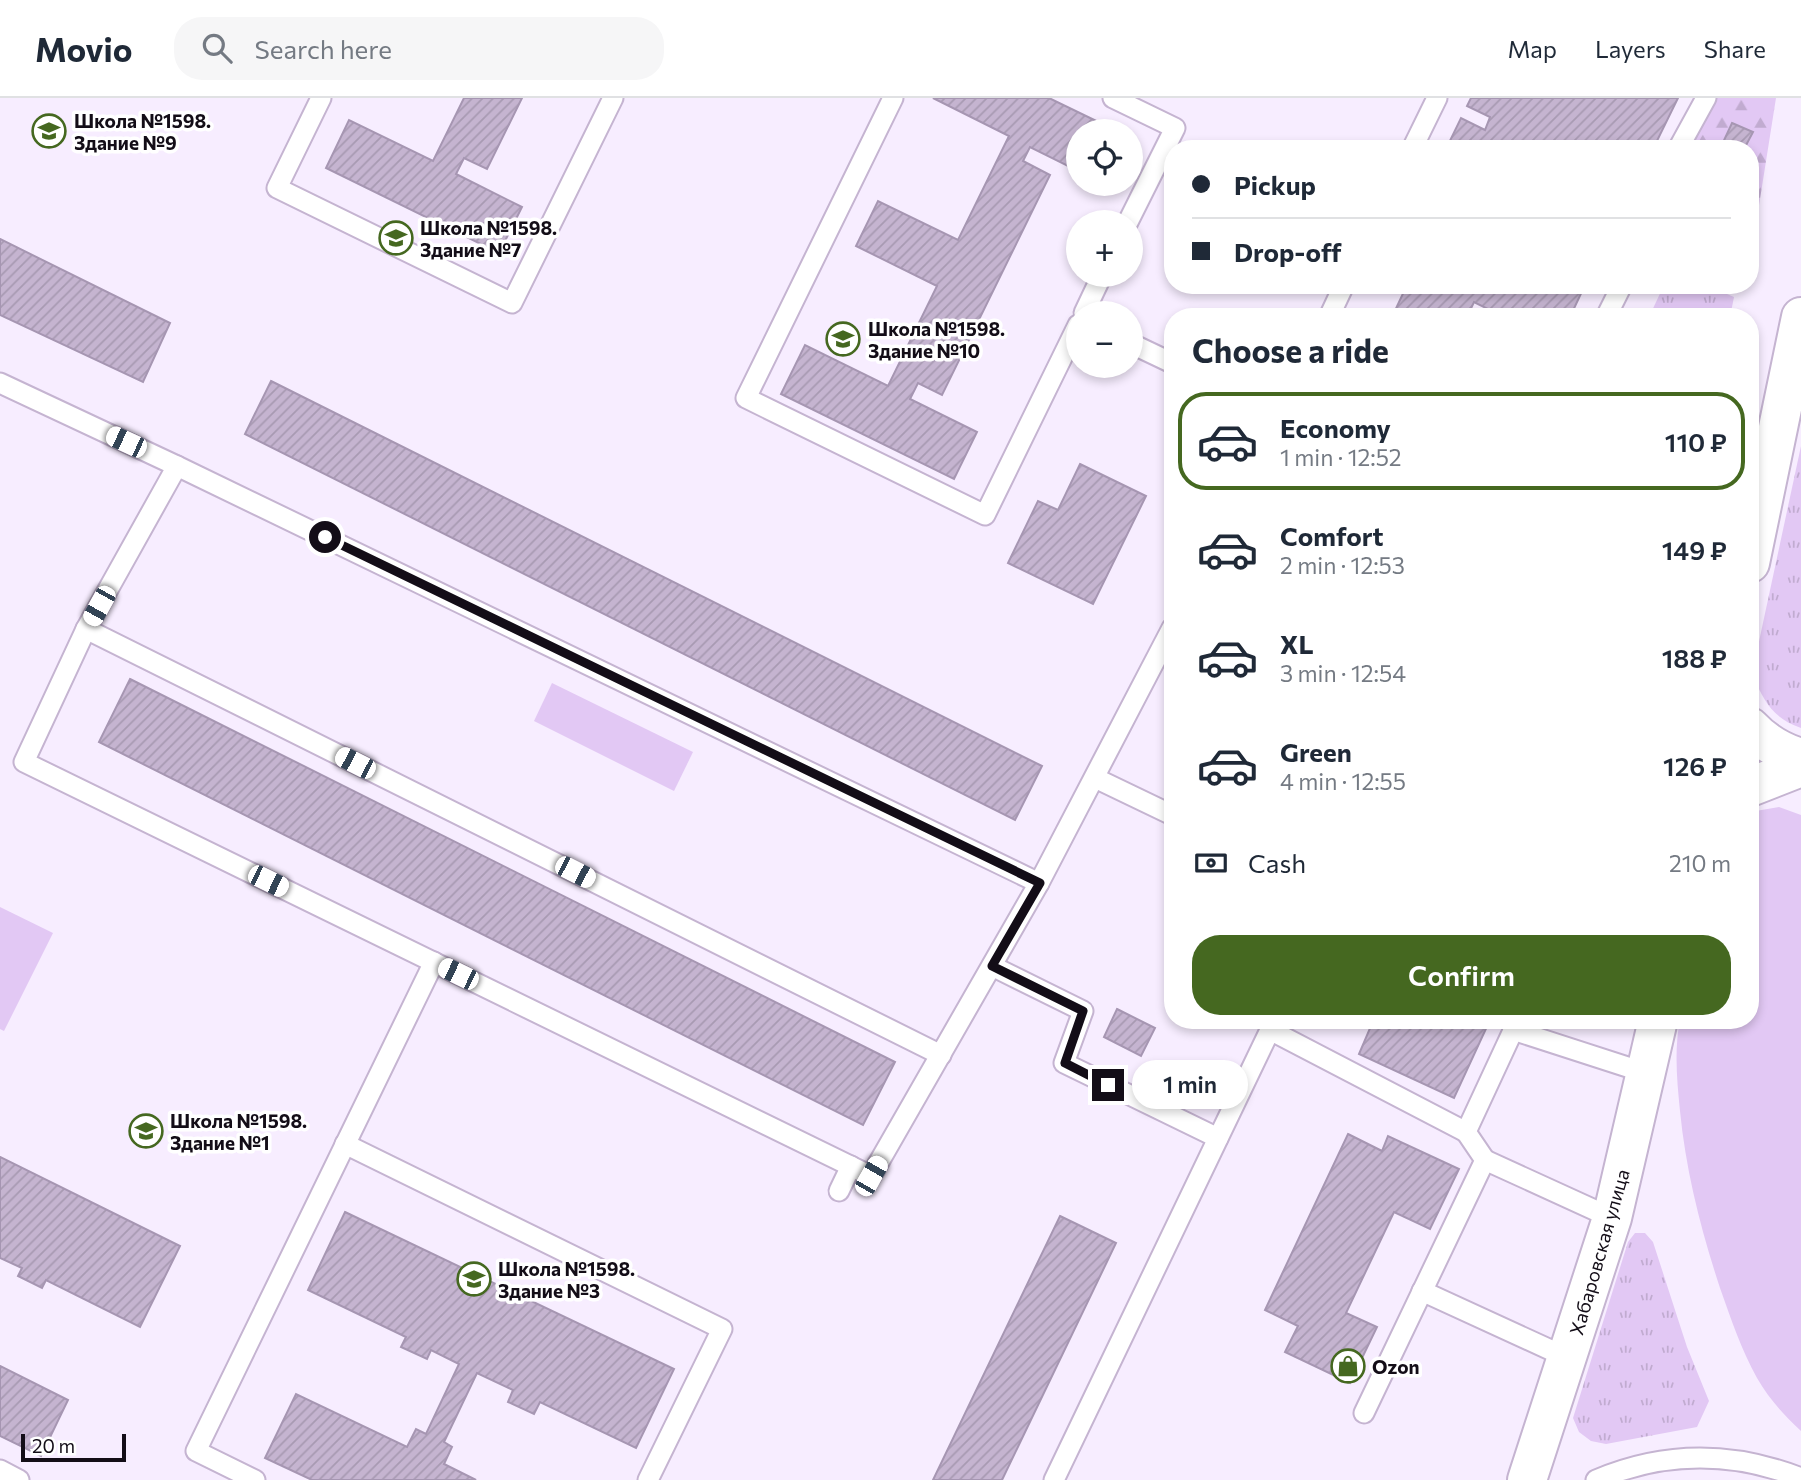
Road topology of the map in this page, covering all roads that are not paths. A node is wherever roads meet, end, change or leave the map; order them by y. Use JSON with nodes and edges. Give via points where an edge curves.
{"nodes":[{"id":1,"x":321,"y":98,"type":"edge"},
{"id":2,"x":613,"y":98,"type":"edge"},
{"id":3,"x":893,"y":98,"type":"edge"},
{"id":4,"x":1113,"y":98,"type":"edge"},
{"id":5,"x":1437,"y":98,"type":"edge"},
{"id":6,"x":1706,"y":98,"type":"edge"},
{"id":7,"x":1169,"y":140,"type":"edge"},
{"id":8,"x":1416,"y":140,"type":"edge"},
{"id":9,"x":1683,"y":140,"type":"edge"},
{"id":10,"x":1164,"y":150,"type":"edge"},
{"id":11,"x":1134,"y":210,"type":"edge"},
{"id":12,"x":1801,"y":317,"type":"edge"},
{"id":13,"x":1066,"y":349,"type":"edge"},
{"id":14,"x":1143,"y":349,"type":"edge"},
{"id":15,"x":1164,"y":359,"type":"edge"},
{"id":16,"x":0,"y":383,"type":"edge"},
{"id":17,"x":1760,"y":457,"type":"edge"},
{"id":18,"x":177,"y":466,"type":"junction"},
{"id":19,"x":86,"y":629,"type":"junction"},
{"id":20,"x":1164,"y":644,"type":"edge"},
{"id":21,"x":1759,"y":736,"type":"edge"},
{"id":22,"x":1801,"y":758,"type":"edge"},
{"id":23,"x":1801,"y":767,"type":"edge"},
{"id":24,"x":1095,"y":778,"type":"junction"},
{"id":25,"x":1759,"y":783,"type":"edge"},
{"id":26,"x":1164,"y":812,"type":"edge"},
{"id":27,"x":1040,"y":883,"type":"junction"},
{"id":28,"x":434,"y":962,"type":"junction"},
{"id":29,"x":992,"y":966,"type":"junction"},
{"id":30,"x":1514,"y":1029,"type":"edge"},
{"id":31,"x":1527,"y":1029,"type":"edge"},
{"id":32,"x":1656,"y":1029,"type":"edge"},
{"id":33,"x":941,"y":1055,"type":"junction"},
{"id":34,"x":1646,"y":1073,"type":"junction"},
{"id":35,"x":1466,"y":1132,"type":"junction"},
{"id":36,"x":1218,"y":1138,"type":"junction"},
{"id":37,"x":345,"y":1144,"type":"junction"},
{"id":38,"x":1485,"y":1160,"type":"junction"},
{"id":39,"x":851,"y":1166,"type":"junction"},
{"id":40,"x":839,"y":1191,"type":"dead end"},
{"id":41,"x":1612,"y":1218,"type":"junction"},
{"id":42,"x":1422,"y":1291,"type":"junction"},
{"id":43,"x":1568,"y":1358,"type":"junction"},
{"id":44,"x":1364,"y":1413,"type":"dead end"},
{"id":45,"x":0,"y":1470,"type":"edge"},
{"id":46,"x":1801,"y":1478,"type":"edge"},
{"id":47,"x":19,"y":1480,"type":"edge"},
{"id":48,"x":255,"y":1480,"type":"edge"},
{"id":49,"x":648,"y":1480,"type":"edge"},
{"id":50,"x":1054,"y":1480,"type":"edge"},
{"id":51,"x":1527,"y":1480,"type":"edge"},
{"id":52,"x":1596,"y":1480,"type":"edge"}],
"edges":[{"from":1,"to":2,"type":"lane","via":[[277,188],[512,303]]},
{"from":3,"to":13,"type":"lane","via":[[746,398],[985,515]]},
{"from":4,"to":7,"type":"lane","via":[[1175,128]]},
{"from":5,"to":8,"type":"lane"},
{"from":6,"to":9,"type":"lane"},
{"from":10,"to":11,"type":"lane"},
{"from":12,"to":17,"type":"main road"},
{"from":14,"to":15,"type":"lane"},
{"from":16,"to":18,"type":"lane"},
{"from":18,"to":19,"type":"lane"},
{"from":18,"to":27,"type":"lane"},
{"from":19,"to":28,"type":"lane","via":[[24,762]]},
{"from":19,"to":33,"type":"lane"},
{"from":20,"to":24,"type":"lane"},
{"from":21,"to":22,"type":"main road"},
{"from":23,"to":25,"type":"main road"},
{"from":24,"to":26,"type":"lane"},
{"from":24,"to":27,"type":"lane"},
{"from":27,"to":29,"type":"lane"},
{"from":28,"to":37,"type":"lane"},
{"from":28,"to":39,"type":"lane"},
{"from":29,"to":33,"type":"lane"},
{"from":29,"to":36,"type":"lane","via":[[1083,1011],[1065,1063]]},
{"from":30,"to":35,"type":"lane"},
{"from":31,"to":34,"type":"lane"},
{"from":32,"to":34,"type":"main road","name":"Хабаровская улица"},
{"from":33,"to":39,"type":"lane","via":[[871,1176]]},
{"from":34,"to":41,"type":"main road","name":"Хабаровская улица"},
{"from":35,"to":36,"type":"lane","via":[[1270,1030]]},
{"from":35,"to":38,"type":"lane"},
{"from":36,"to":50,"type":"lane"},
{"from":37,"to":48,"type":"lane","via":[[196,1451]]},
{"from":37,"to":49,"type":"lane","via":[[722,1329]]},
{"from":38,"to":41,"type":"lane"},
{"from":38,"to":42,"type":"lane"},
{"from":39,"to":40,"type":"lane"},
{"from":41,"to":43,"type":"main road","name":"Хабаровская улица"},
{"from":42,"to":43,"type":"lane"},
{"from":42,"to":44,"type":"lane"},
{"from":43,"to":51,"type":"main road","name":"Хабаровская улица"},
{"from":45,"to":47,"type":"lane"},
{"from":46,"to":52,"type":"lane","via":[[1737,1459],[1696,1457],[1654,1462]]}]}
